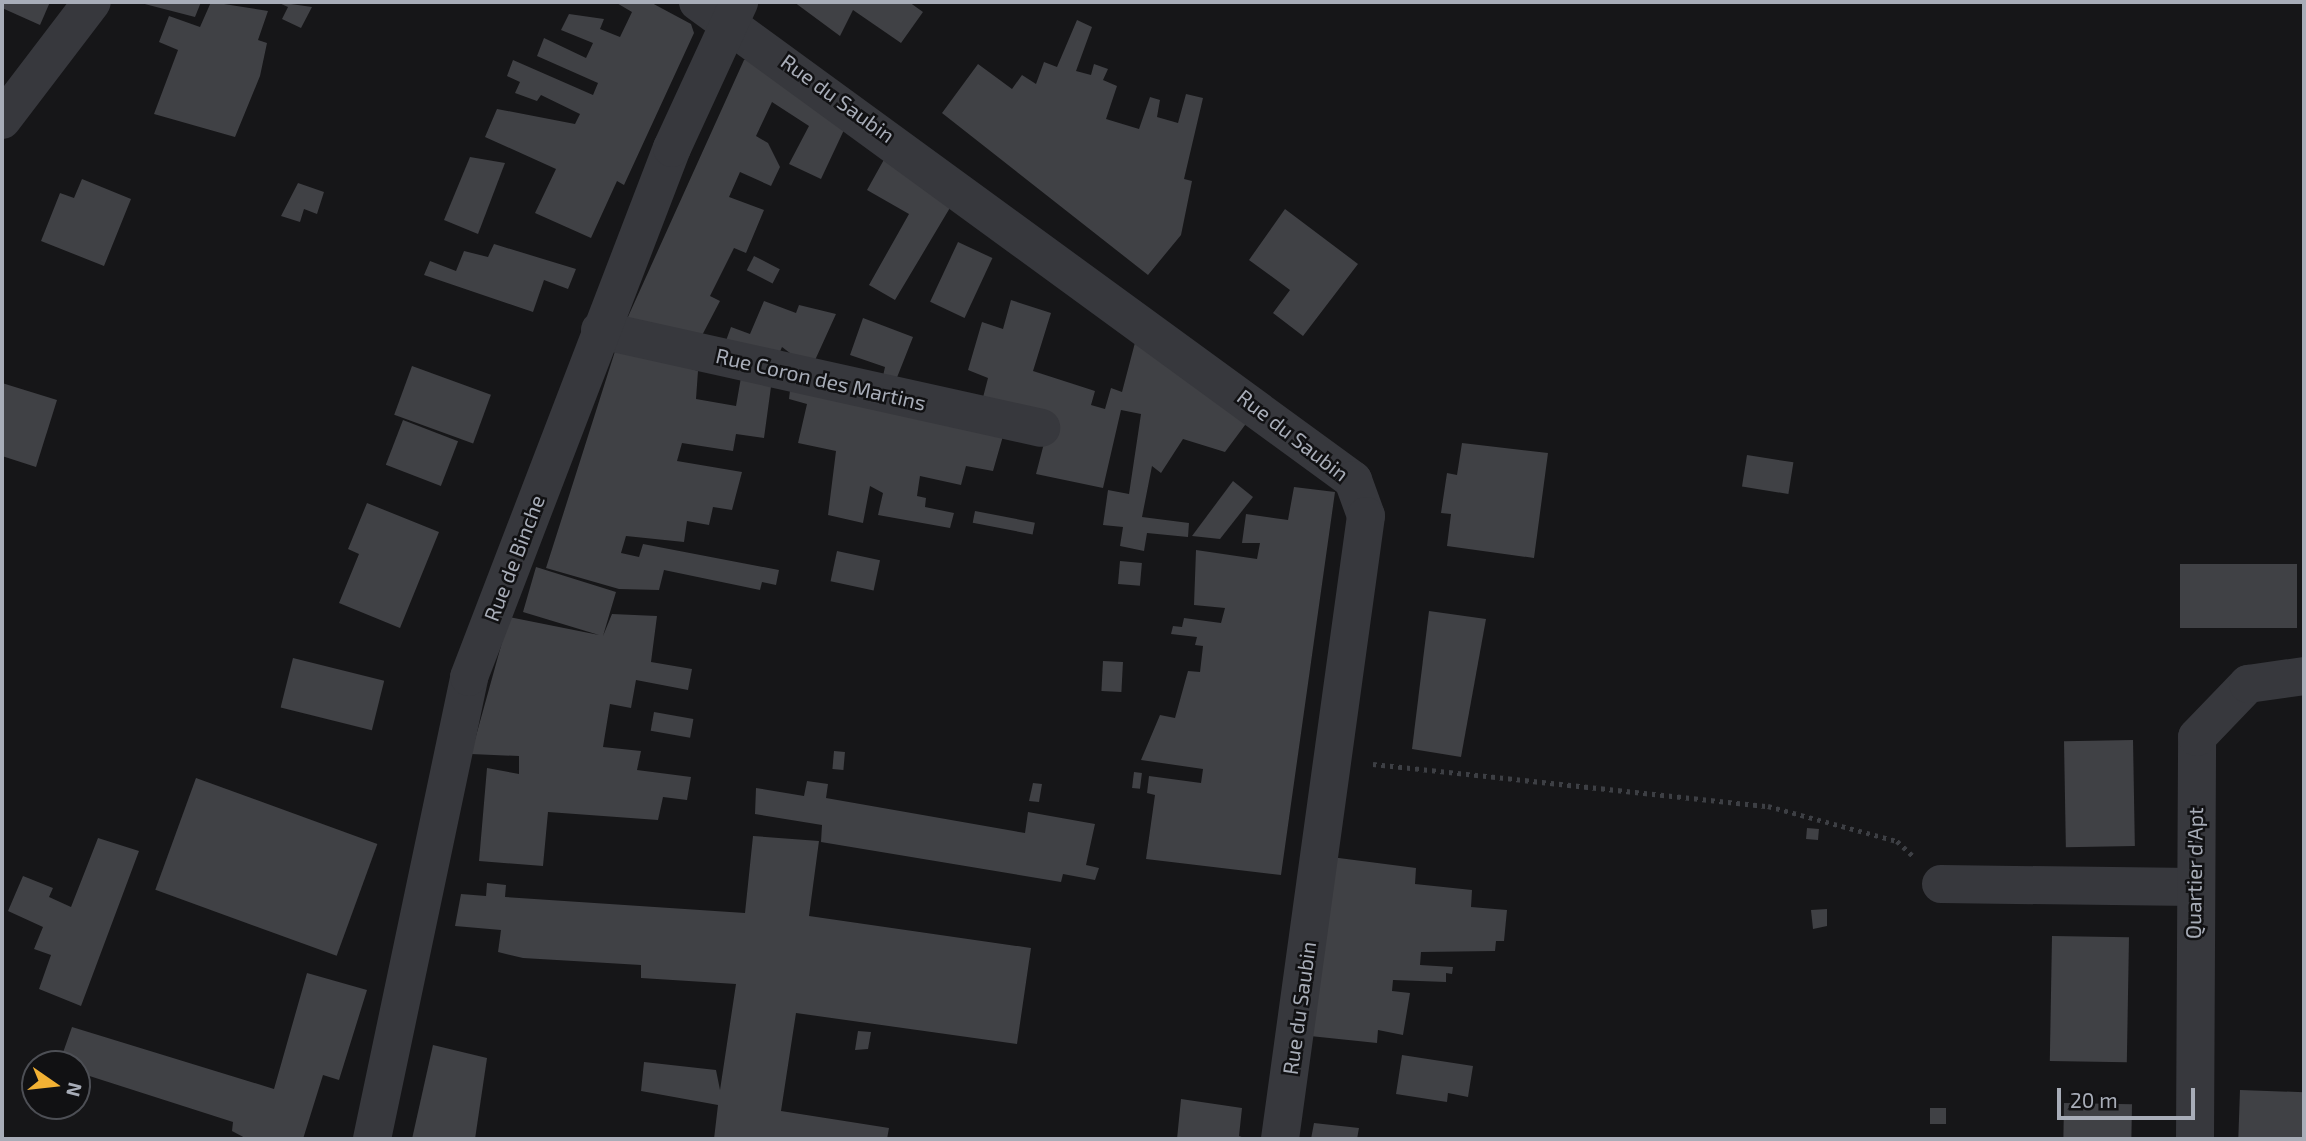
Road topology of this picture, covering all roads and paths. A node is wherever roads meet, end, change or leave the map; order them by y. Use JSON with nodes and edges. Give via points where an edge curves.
{"nodes":[{"id":1,"x":92,"y":2,"type":"edge"},
{"id":2,"x":698,"y":2,"type":"edge"},
{"id":3,"x":735,"y":11,"type":"edge"},
{"id":4,"x":2,"y":120,"type":"edge"},
{"id":5,"x":600,"y":330,"type":"junction"},
{"id":6,"x":1041,"y":428,"type":"dead end"},
{"id":7,"x":2304,"y":676,"type":"edge"},
{"id":8,"x":1334,"y":759,"type":"junction"},
{"id":9,"x":1941,"y":884,"type":"joint"},
{"id":10,"x":2194,"y":887,"type":"junction"},
{"id":11,"x":372,"y":1139,"type":"edge"},
{"id":12,"x":1280,"y":1139,"type":"edge"},
{"id":13,"x":2195,"y":1139,"type":"edge"}],
"edges":[{"from":1,"to":4,"type":"street"},
{"from":2,"to":3,"type":"street","name":"Rue du Saubin"},
{"from":3,"to":5,"type":"street","name":"Rue de Binche"},
{"from":3,"to":8,"type":"street","name":"Rue du Saubin","via":[[1353,480],[1366,516]]},
{"from":5,"to":6,"type":"street","name":"Rue Coron des Martins"},
{"from":5,"to":11,"type":"street","name":"Rue de Binche","via":[[469,677]]},
{"from":7,"to":10,"type":"street","name":"Quartier d'Apt","via":[[2248,684],[2197,737]]},
{"from":8,"to":9,"type":"path","via":[[1768,806],[1898,841]]},
{"from":8,"to":12,"type":"street","name":"Rue du Saubin"},
{"from":9,"to":10,"type":"street"},
{"from":10,"to":13,"type":"street","name":"Quartier d'Apt"}]}
